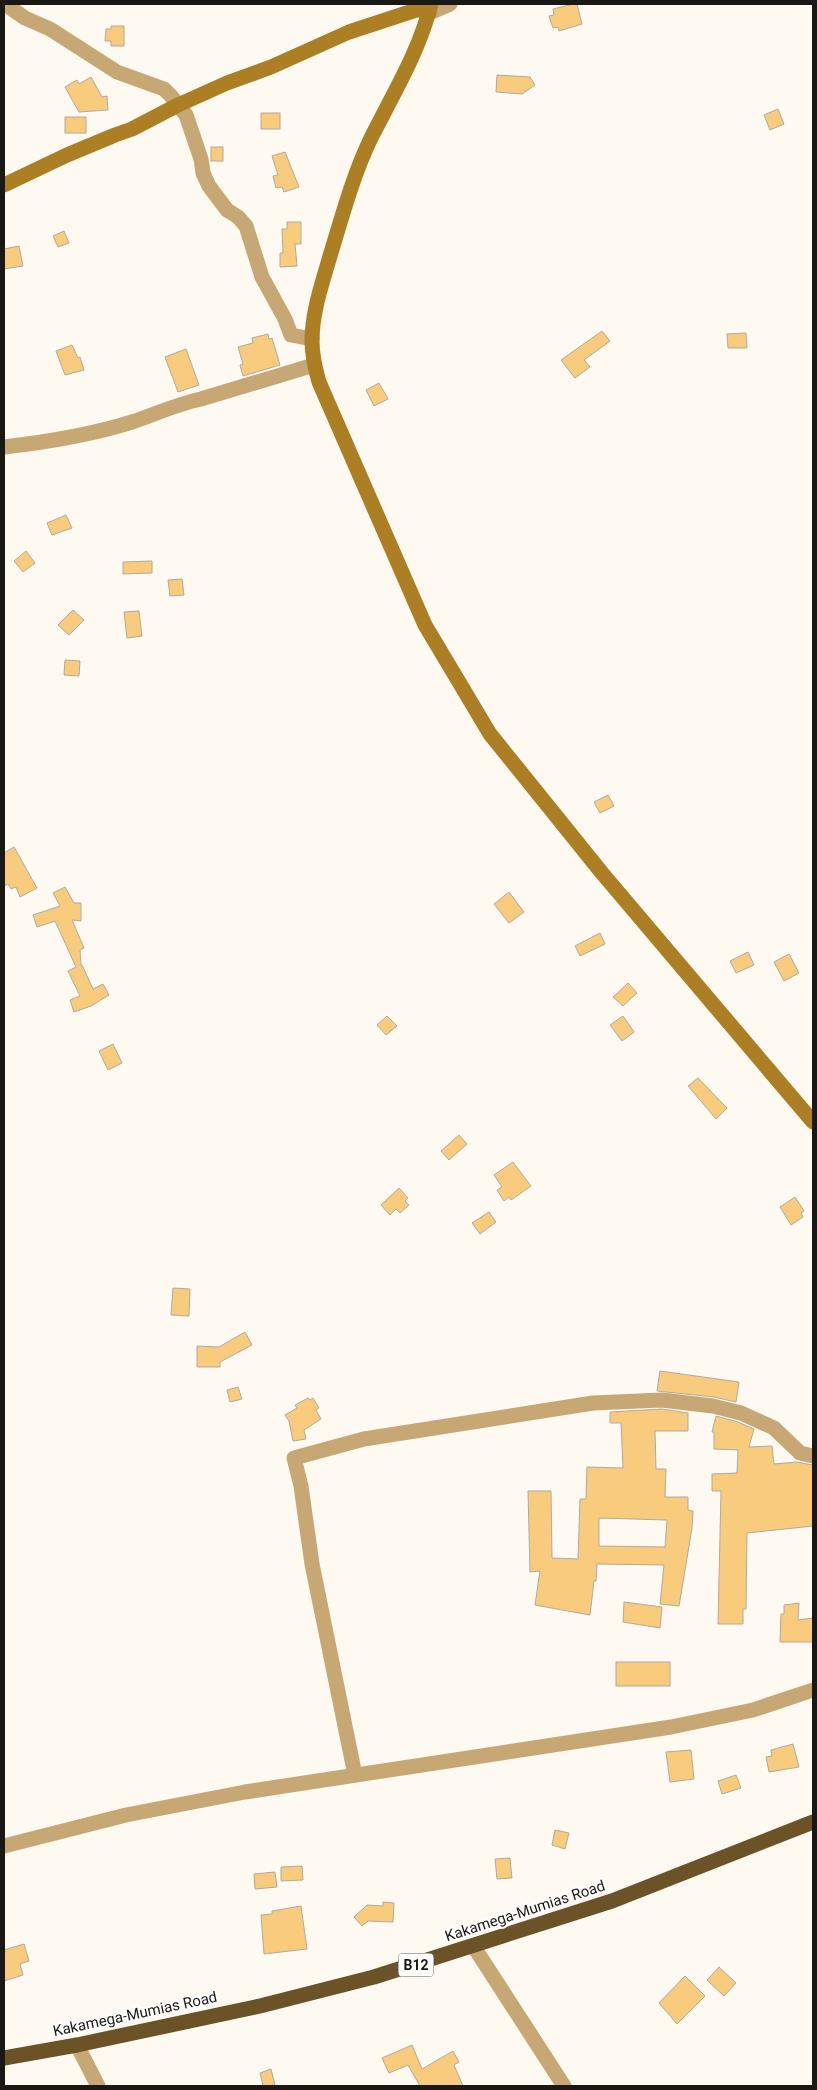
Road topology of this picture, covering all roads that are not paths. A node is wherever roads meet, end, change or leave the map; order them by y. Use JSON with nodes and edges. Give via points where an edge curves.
{"nodes":[{"id":1,"x":5,"y":4,"type":"edge"},
{"id":2,"x":450,"y":4,"type":"edge"},
{"id":3,"x":430,"y":9,"type":"edge"},
{"id":4,"x":178,"y":105,"type":"junction"},
{"id":5,"x":4,"y":185,"type":"edge"},
{"id":6,"x":312,"y":340,"type":"junction"},
{"id":7,"x":314,"y":364,"type":"junction"},
{"id":8,"x":4,"y":446,"type":"edge"},
{"id":9,"x":813,"y":1122,"type":"edge"},
{"id":10,"x":813,"y":1456,"type":"edge"},
{"id":11,"x":813,"y":1690,"type":"edge"},
{"id":12,"x":355,"y":1775,"type":"junction"},
{"id":13,"x":813,"y":1822,"type":"edge"},
{"id":14,"x":4,"y":1846,"type":"edge"},
{"id":15,"x":474,"y":1947,"type":"junction"},
{"id":16,"x":77,"y":2044,"type":"junction"},
{"id":17,"x":4,"y":2058,"type":"edge"},
{"id":18,"x":98,"y":2086,"type":"edge"},
{"id":19,"x":564,"y":2086,"type":"edge"}],
"edges":[{"from":1,"to":4,"type":"street","via":[[117,72],[164,89]]},
{"from":2,"to":3,"type":"street"},
{"from":3,"to":4,"type":"street","via":[[392,16]]},
{"from":3,"to":6,"type":"street","via":[[413,55],[370,141],[345,207],[318,298]]},
{"from":4,"to":5,"type":"street","via":[[132,129]]},
{"from":4,"to":6,"type":"street","via":[[186,115],[202,173],[227,210],[246,226],[262,277],[291,336]]},
{"from":6,"to":7,"type":"street"},
{"from":7,"to":8,"type":"street","via":[[184,402],[107,429]]},
{"from":7,"to":9,"type":"street","via":[[425,625],[490,734],[602,874]]},
{"from":10,"to":12,"type":"street","via":[[800,1452],[774,1428],[741,1412],[662,1400],[593,1403],[364,1439],[294,1458]]},
{"from":11,"to":12,"type":"street","via":[[753,1710],[670,1727]]},
{"from":12,"to":14,"type":"street","via":[[126,1815]]},
{"from":13,"to":15,"type":"highway","name":"Kakamega-Mumias Road","number":"B12","via":[[612,1902]]},
{"from":15,"to":16,"type":"highway","name":"Kakamega-Mumias Road","number":"B12","via":[[302,1996]]},
{"from":15,"to":19,"type":"street"},
{"from":16,"to":17,"type":"highway","name":"Kakamega-Mumias Road","number":"B12"},
{"from":16,"to":18,"type":"street"}]}
